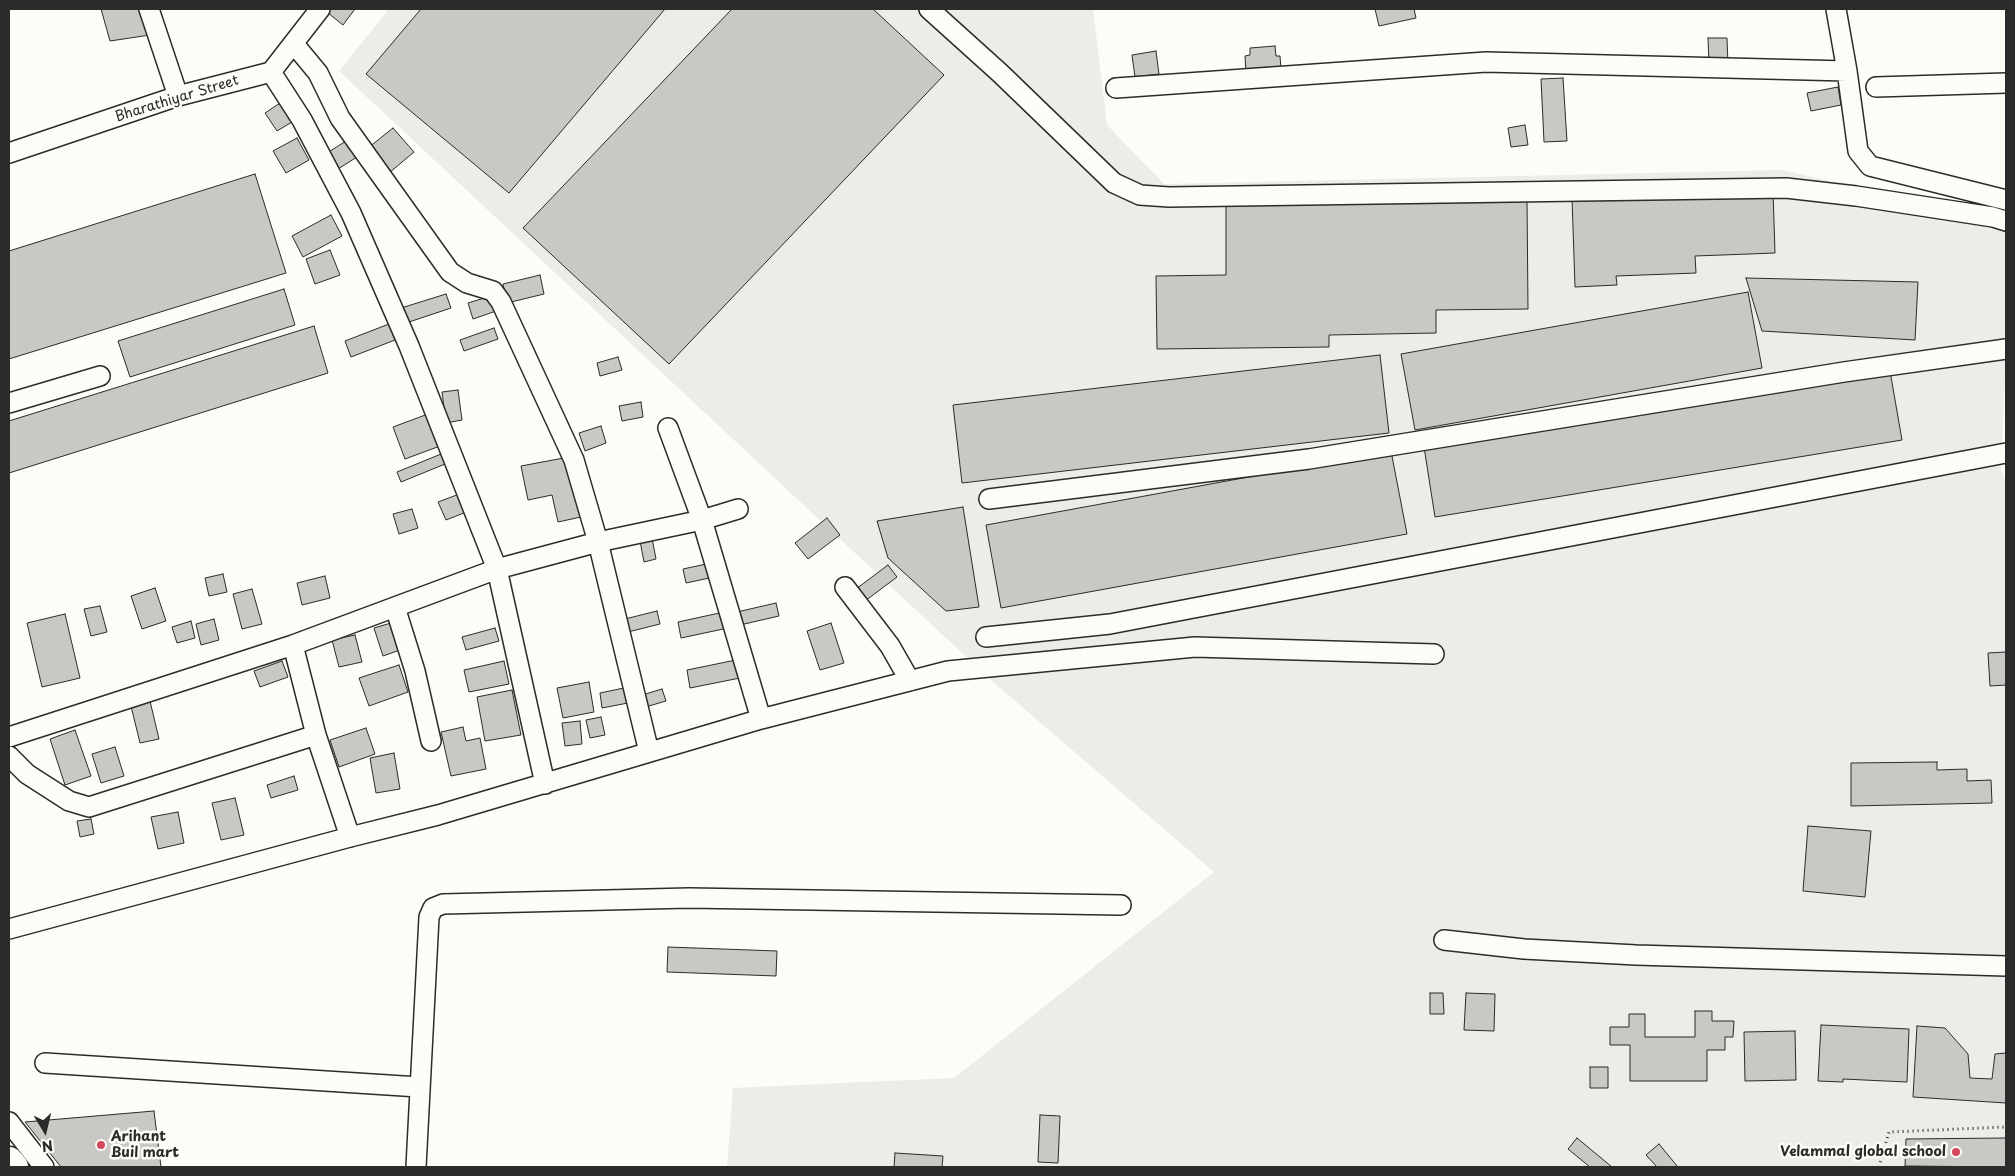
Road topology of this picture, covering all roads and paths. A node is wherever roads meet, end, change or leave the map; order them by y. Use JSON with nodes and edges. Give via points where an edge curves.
{"nodes":[{"id":1,"x":148,"y":9,"type":"edge"},
{"id":2,"x":320,"y":9,"type":"edge"},
{"id":3,"x":929,"y":9,"type":"edge"},
{"id":4,"x":1836,"y":9,"type":"edge"},
{"id":5,"x":294,"y":44,"type":"junction"},
{"id":6,"x":1847,"y":71,"type":"junction"},
{"id":7,"x":271,"y":72,"type":"junction"},
{"id":8,"x":2006,"y":83,"type":"edge"},
{"id":9,"x":1876,"y":87,"type":"dead end"},
{"id":10,"x":1116,"y":88,"type":"dead end"},
{"id":11,"x":178,"y":96,"type":"junction"},
{"id":12,"x":9,"y":153,"type":"edge"},
{"id":13,"x":2006,"y":200,"type":"edge"},
{"id":14,"x":2006,"y":221,"type":"edge"},
{"id":15,"x":2006,"y":349,"type":"edge"},
{"id":16,"x":100,"y":376,"type":"dead end"},
{"id":17,"x":9,"y":403,"type":"edge"},
{"id":18,"x":668,"y":428,"type":"dead end"},
{"id":19,"x":2006,"y":453,"type":"edge"},
{"id":20,"x":989,"y":499,"type":"dead end"},
{"id":21,"x":738,"y":509,"type":"dead end"},
{"id":22,"x":702,"y":520,"type":"junction"},
{"id":23,"x":598,"y":542,"type":"junction"},
{"id":24,"x":497,"y":569,"type":"junction"},
{"id":25,"x":845,"y":587,"type":"dead end"},
{"id":26,"x":395,"y":607,"type":"junction"},
{"id":27,"x":986,"y":637,"type":"dead end"},
{"id":28,"x":293,"y":645,"type":"junction"},
{"id":29,"x":1434,"y":654,"type":"dead end"},
{"id":30,"x":910,"y":681,"type":"junction"},
{"id":31,"x":761,"y":719,"type":"junction"},
{"id":32,"x":316,"y":735,"type":"junction"},
{"id":33,"x":9,"y":737,"type":"edge"},
{"id":34,"x":431,"y":741,"type":"dead end"},
{"id":35,"x":649,"y":752,"type":"junction"},
{"id":36,"x":9,"y":756,"type":"edge"},
{"id":37,"x":545,"y":784,"type":"junction"},
{"id":38,"x":350,"y":836,"type":"junction"},
{"id":39,"x":1121,"y":906,"type":"dead end"},
{"id":40,"x":9,"y":929,"type":"edge"},
{"id":41,"x":1444,"y":940,"type":"dead end"},
{"id":42,"x":2006,"y":966,"type":"edge"},
{"id":43,"x":45,"y":1063,"type":"dead end"},
{"id":44,"x":419,"y":1087,"type":"junction"},
{"id":45,"x":9,"y":1122,"type":"edge"},
{"id":46,"x":2006,"y":1127,"type":"edge"},
{"id":47,"x":9,"y":1161,"type":"edge"},
{"id":48,"x":14,"y":1167,"type":"edge"},
{"id":49,"x":44,"y":1167,"type":"edge"},
{"id":50,"x":416,"y":1167,"type":"edge"},
{"id":51,"x":1879,"y":1167,"type":"edge"}],
"edges":[{"from":1,"to":11,"type":"street"},
{"from":2,"to":5,"type":"street"},
{"from":3,"to":14,"type":"street","via":[[1114,183],[1140,195],[1786,188],[1993,216]]},
{"from":4,"to":6,"type":"street"},
{"from":5,"to":7,"type":"street"},
{"from":5,"to":23,"type":"street","via":[[318,73],[340,118],[450,272],[467,283],[493,291],[501,302],[574,460]]},
{"from":6,"to":10,"type":"street","via":[[1486,62]]},
{"from":6,"to":13,"type":"street","via":[[1858,151],[1870,166]]},
{"from":7,"to":11,"type":"street","name":"Bharathiyar Street"},
{"from":7,"to":24,"type":"street","via":[[302,120],[352,213],[409,346]]},
{"from":8,"to":9,"type":"street"},
{"from":11,"to":12,"type":"street","name":"Bharathiyar Street"},
{"from":15,"to":20,"type":"street","via":[[1834,373],[1309,459]]},
{"from":16,"to":17,"type":"street"},
{"from":18,"to":22,"type":"street"},
{"from":19,"to":27,"type":"street","via":[[1110,624]]},
{"from":21,"to":22,"type":"street"},
{"from":22,"to":23,"type":"street"},
{"from":22,"to":31,"type":"street"},
{"from":23,"to":24,"type":"street"},
{"from":23,"to":35,"type":"street"},
{"from":24,"to":26,"type":"street"},
{"from":24,"to":37,"type":"street"},
{"from":25,"to":30,"type":"street","via":[[890,646]]},
{"from":26,"to":28,"type":"street"},
{"from":26,"to":34,"type":"street","via":[[415,671]]},
{"from":28,"to":32,"type":"street"},
{"from":28,"to":33,"type":"street"},
{"from":29,"to":30,"type":"street","via":[[1194,647],[948,671]]},
{"from":30,"to":31,"type":"street"},
{"from":31,"to":35,"type":"street"},
{"from":32,"to":36,"type":"street","via":[[88,808],[69,801],[27,774]]},
{"from":32,"to":38,"type":"street"},
{"from":35,"to":37,"type":"street"},
{"from":37,"to":38,"type":"street"},
{"from":38,"to":40,"type":"street"},
{"from":39,"to":44,"type":"street","via":[[689,898],[443,904],[433,908],[429,917]]},
{"from":41,"to":42,"type":"street","via":[[1524,949],[1636,955]]},
{"from":43,"to":44,"type":"street"},
{"from":44,"to":50,"type":"street"},
{"from":45,"to":49,"type":"street"},
{"from":46,"to":51,"type":"path","via":[[1889,1132]]},
{"from":47,"to":48,"type":"highway"}]}
